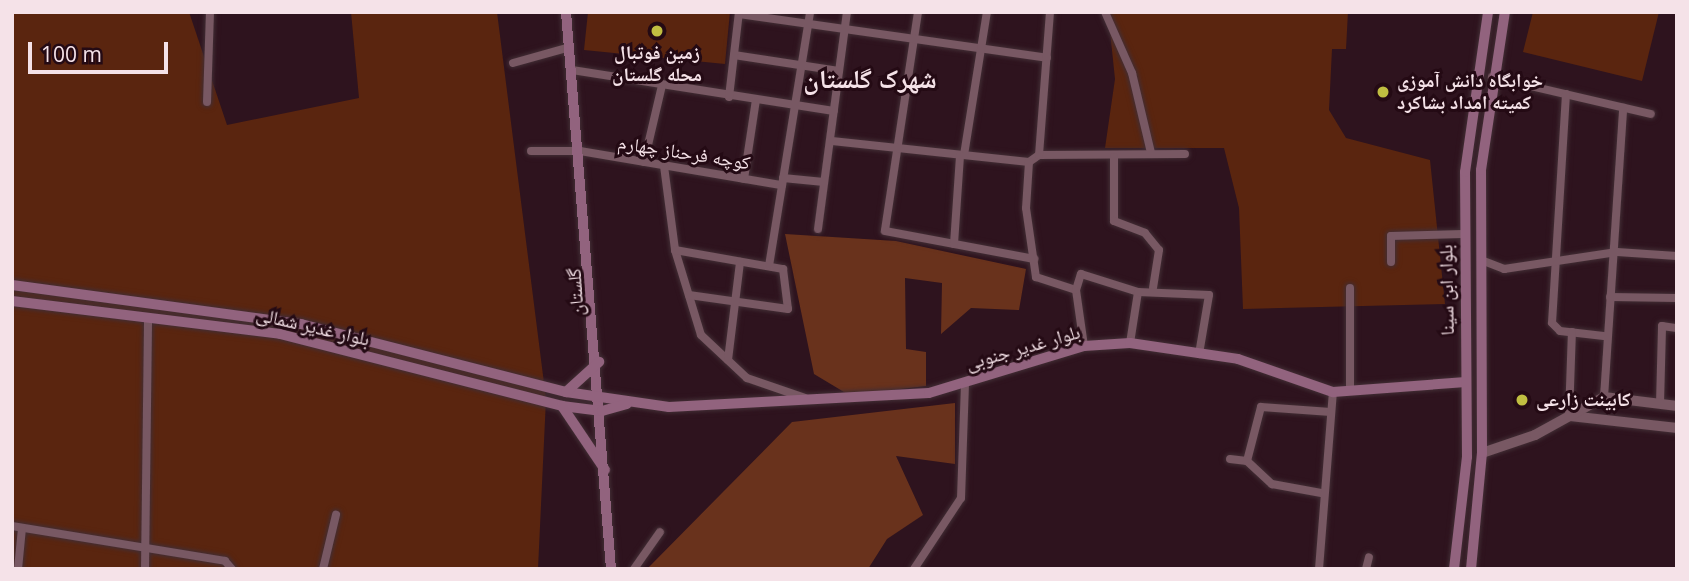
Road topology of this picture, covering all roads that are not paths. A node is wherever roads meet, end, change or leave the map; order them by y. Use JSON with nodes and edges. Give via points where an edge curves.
{"nodes":[{"id":1,"x":210,"y":12,"type":"edge"},
{"id":2,"x":566,"y":12,"type":"edge"},
{"id":3,"x":810,"y":12,"type":"edge"},
{"id":4,"x":847,"y":12,"type":"edge"},
{"id":5,"x":918,"y":12,"type":"edge"},
{"id":6,"x":987,"y":12,"type":"edge"},
{"id":7,"x":1050,"y":12,"type":"edge"},
{"id":8,"x":1105,"y":12,"type":"edge"},
{"id":9,"x":1488,"y":12,"type":"edge"},
{"id":10,"x":1505,"y":12,"type":"edge"},
{"id":11,"x":739,"y":13,"type":"edge"},
{"id":12,"x":809,"y":23,"type":"junction"},
{"id":13,"x":844,"y":30,"type":"junction"},
{"id":14,"x":914,"y":44,"type":"junction"},
{"id":15,"x":570,"y":47,"type":"junction"},
{"id":16,"x":978,"y":52,"type":"junction"},
{"id":17,"x":734,"y":55,"type":"junction"},
{"id":18,"x":1047,"y":58,"type":"junction"},
{"id":19,"x":513,"y":63,"type":"dead end"},
{"id":20,"x":804,"y":65,"type":"junction"},
{"id":21,"x":572,"y":70,"type":"junction"},
{"id":22,"x":839,"y":71,"type":"junction"},
{"id":23,"x":1492,"y":77,"type":"junction"},
{"id":24,"x":662,"y":85,"type":"junction"},
{"id":25,"x":1566,"y":94,"type":"junction"},
{"id":26,"x":729,"y":97,"type":"junction"},
{"id":27,"x":756,"y":100,"type":"junction"},
{"id":28,"x":207,"y":102,"type":"dead end"},
{"id":29,"x":797,"y":107,"type":"junction"},
{"id":30,"x":1623,"y":108,"type":"junction"},
{"id":31,"x":834,"y":111,"type":"junction"},
{"id":32,"x":1651,"y":114,"type":"dead end"},
{"id":33,"x":832,"y":141,"type":"junction"},
{"id":34,"x":898,"y":148,"type":"junction"},
{"id":35,"x":531,"y":151,"type":"dead end"},
{"id":36,"x":580,"y":151,"type":"junction"},
{"id":37,"x":1151,"y":153,"type":"junction"},
{"id":38,"x":1185,"y":154,"type":"dead end"},
{"id":39,"x":962,"y":155,"type":"junction"},
{"id":40,"x":1039,"y":155,"type":"junction"},
{"id":41,"x":1114,"y":157,"type":"junction"},
{"id":42,"x":644,"y":162,"type":"junction"},
{"id":43,"x":1028,"y":162,"type":"junction"},
{"id":44,"x":664,"y":166,"type":"junction"},
{"id":45,"x":744,"y":179,"type":"junction"},
{"id":46,"x":782,"y":181,"type":"junction"},
{"id":47,"x":824,"y":182,"type":"junction"},
{"id":48,"x":818,"y":229,"type":"dead end"},
{"id":49,"x":1463,"y":234,"type":"junction"},
{"id":50,"x":954,"y":244,"type":"junction"},
{"id":51,"x":675,"y":250,"type":"junction"},
{"id":52,"x":1617,"y":252,"type":"junction"},
{"id":53,"x":1677,"y":256,"type":"edge"},
{"id":54,"x":1034,"y":258,"type":"junction"},
{"id":55,"x":1481,"y":260,"type":"junction"},
{"id":56,"x":740,"y":262,"type":"junction"},
{"id":57,"x":1391,"y":262,"type":"dead end"},
{"id":58,"x":1556,"y":262,"type":"junction"},
{"id":59,"x":769,"y":265,"type":"junction"},
{"id":60,"x":12,"y":285,"type":"edge"},
{"id":61,"x":1153,"y":288,"type":"junction"},
{"id":62,"x":1350,"y":288,"type":"dead end"},
{"id":63,"x":1076,"y":289,"type":"junction"},
{"id":64,"x":1138,"y":292,"type":"junction"},
{"id":65,"x":689,"y":295,"type":"junction"},
{"id":66,"x":1610,"y":297,"type":"junction"},
{"id":67,"x":1677,"y":298,"type":"edge"},
{"id":68,"x":12,"y":301,"type":"edge"},
{"id":69,"x":735,"y":302,"type":"junction"},
{"id":70,"x":148,"y":320,"type":"junction"},
{"id":71,"x":1677,"y":328,"type":"edge"},
{"id":72,"x":1572,"y":332,"type":"junction"},
{"id":73,"x":1604,"y":336,"type":"junction"},
{"id":74,"x":1130,"y":343,"type":"junction"},
{"id":75,"x":1084,"y":346,"type":"junction"},
{"id":76,"x":1199,"y":354,"type":"junction"},
{"id":77,"x":728,"y":360,"type":"junction"},
{"id":78,"x":599,"y":362,"type":"junction"},
{"id":79,"x":1466,"y":382,"type":"junction"},
{"id":80,"x":965,"y":383,"type":"junction"},
{"id":81,"x":1350,"y":391,"type":"junction"},
{"id":82,"x":566,"y":392,"type":"junction"},
{"id":83,"x":1333,"y":392,"type":"junction"},
{"id":84,"x":601,"y":396,"type":"junction"},
{"id":85,"x":1604,"y":397,"type":"junction"},
{"id":86,"x":627,"y":404,"type":"junction"},
{"id":87,"x":822,"y":404,"type":"junction"},
{"id":88,"x":1660,"y":404,"type":"junction"},
{"id":89,"x":562,"y":406,"type":"junction"},
{"id":90,"x":1677,"y":406,"type":"edge"},
{"id":91,"x":602,"y":411,"type":"junction"},
{"id":92,"x":1331,"y":412,"type":"junction"},
{"id":93,"x":1569,"y":416,"type":"junction"},
{"id":94,"x":1677,"y":428,"type":"edge"},
{"id":95,"x":1482,"y":453,"type":"junction"},
{"id":96,"x":1467,"y":457,"type":"junction"},
{"id":97,"x":1230,"y":459,"type":"dead end"},
{"id":98,"x":1247,"y":461,"type":"junction"},
{"id":99,"x":606,"y":470,"type":"junction"},
{"id":100,"x":1321,"y":493,"type":"junction"},
{"id":101,"x":336,"y":514,"type":"dead end"},
{"id":102,"x":12,"y":526,"type":"edge"},
{"id":103,"x":22,"y":528,"type":"junction"},
{"id":104,"x":660,"y":532,"type":"dead end"},
{"id":105,"x":145,"y":550,"type":"junction"},
{"id":106,"x":1369,"y":556,"type":"dead end"},
{"id":107,"x":18,"y":569,"type":"edge"},
{"id":108,"x":145,"y":569,"type":"edge"},
{"id":109,"x":233,"y":569,"type":"edge"},
{"id":110,"x":323,"y":569,"type":"edge"},
{"id":111,"x":611,"y":569,"type":"edge"},
{"id":112,"x":634,"y":569,"type":"edge"},
{"id":113,"x":914,"y":569,"type":"edge"},
{"id":114,"x":1319,"y":569,"type":"edge"},
{"id":115,"x":1366,"y":569,"type":"edge"},
{"id":116,"x":1454,"y":569,"type":"edge"},
{"id":117,"x":1471,"y":569,"type":"edge"}],
"edges":[{"from":1,"to":28,"type":"street"},
{"from":2,"to":15,"type":"main road","name":"گلستان"},
{"from":3,"to":12,"type":"street"},
{"from":4,"to":13,"type":"street"},
{"from":5,"to":14,"type":"street"},
{"from":6,"to":16,"type":"street"},
{"from":7,"to":18,"type":"street"},
{"from":8,"to":37,"type":"street","via":[[1132,72]]},
{"from":9,"to":49,"type":"main road","name":"بلوار ابن سینا","via":[[1468,134]]},
{"from":10,"to":23,"type":"main road","name":"بلوار ابن سینا"},
{"from":11,"to":12,"type":"street"},
{"from":11,"to":17,"type":"street"},
{"from":12,"to":13,"type":"street"},
{"from":12,"to":20,"type":"street"},
{"from":13,"to":14,"type":"street"},
{"from":13,"to":22,"type":"street"},
{"from":14,"to":16,"type":"street"},
{"from":14,"to":34,"type":"street"},
{"from":15,"to":19,"type":"street"},
{"from":15,"to":21,"type":"main road","name":"گلستان"},
{"from":16,"to":18,"type":"street"},
{"from":16,"to":39,"type":"street"},
{"from":17,"to":20,"type":"street"},
{"from":17,"to":26,"type":"street"},
{"from":18,"to":40,"type":"street"},
{"from":20,"to":22,"type":"street"},
{"from":20,"to":29,"type":"street"},
{"from":21,"to":24,"type":"street"},
{"from":21,"to":36,"type":"main road","name":"گلستان"},
{"from":22,"to":31,"type":"street"},
{"from":23,"to":25,"type":"street"},
{"from":23,"to":55,"type":"main road","name":"بلوار ابن سینا","via":[[1481,170]]},
{"from":24,"to":26,"type":"street"},
{"from":24,"to":42,"type":"street"},
{"from":25,"to":30,"type":"street"},
{"from":25,"to":58,"type":"street"},
{"from":26,"to":27,"type":"street"},
{"from":27,"to":29,"type":"street"},
{"from":27,"to":45,"type":"street"},
{"from":29,"to":31,"type":"street"},
{"from":29,"to":46,"type":"street"},
{"from":30,"to":32,"type":"street"},
{"from":30,"to":52,"type":"street"},
{"from":31,"to":33,"type":"street"},
{"from":33,"to":34,"type":"street"},
{"from":33,"to":47,"type":"street"},
{"from":34,"to":39,"type":"street"},
{"from":34,"to":50,"type":"street","via":[[885,231]]},
{"from":35,"to":36,"type":"street","name":"کوچه فرحناز چهارم"},
{"from":36,"to":42,"type":"street","name":"کوچه فرحناز چهارم"},
{"from":36,"to":78,"type":"main road","name":"گلستان"},
{"from":37,"to":38,"type":"street"},
{"from":37,"to":41,"type":"street"},
{"from":39,"to":43,"type":"street"},
{"from":39,"to":50,"type":"street"},
{"from":40,"to":41,"type":"street"},
{"from":40,"to":43,"type":"street"},
{"from":41,"to":61,"type":"street","via":[[1114,221],[1144,233],[1159,250]]},
{"from":42,"to":44,"type":"street","name":"کوچه فرحناز چهارم"},
{"from":43,"to":54,"type":"street"},
{"from":44,"to":45,"type":"street","name":"کوچه فرحناز چهارم"},
{"from":44,"to":51,"type":"street"},
{"from":45,"to":46,"type":"street","name":"کوچه فرحناز چهارم"},
{"from":46,"to":47,"type":"street","name":"کوچه فرحناز چهارم"},
{"from":46,"to":59,"type":"street"},
{"from":47,"to":48,"type":"street"},
{"from":49,"to":57,"type":"street","via":[[1391,236]]},
{"from":49,"to":79,"type":"main road","name":"بلوار ابن سینا"},
{"from":50,"to":54,"type":"street"},
{"from":51,"to":56,"type":"street"},
{"from":51,"to":65,"type":"street"},
{"from":52,"to":53,"type":"street"},
{"from":52,"to":58,"type":"street"},
{"from":52,"to":66,"type":"street"},
{"from":54,"to":63,"type":"street","via":[[1036,277]]},
{"from":55,"to":58,"type":"street","via":[[1504,269]]},
{"from":55,"to":95,"type":"main road","name":"بلوار ابن سینا"},
{"from":56,"to":59,"type":"street"},
{"from":56,"to":69,"type":"street"},
{"from":58,"to":72,"type":"street","via":[[1552,323]]},
{"from":59,"to":69,"type":"street","via":[[783,269],[788,309]]},
{"from":60,"to":82,"type":"main road","name":"بلوار غدیر شمالی","via":[[301,324]]},
{"from":61,"to":64,"type":"street"},
{"from":61,"to":76,"type":"street","via":[[1209,295]]},
{"from":62,"to":81,"type":"street"},
{"from":63,"to":64,"type":"street","via":[[1081,274]]},
{"from":63,"to":75,"type":"street"},
{"from":64,"to":74,"type":"street"},
{"from":65,"to":69,"type":"street"},
{"from":65,"to":77,"type":"street","via":[[701,335]]},
{"from":66,"to":67,"type":"street"},
{"from":66,"to":73,"type":"street"},
{"from":68,"to":70,"type":"main road","name":"بلوار غدیر شمالی"},
{"from":69,"to":77,"type":"street"},
{"from":70,"to":89,"type":"main road","name":"بلوار غدیر شمالی","via":[[280,334]]},
{"from":70,"to":105,"type":"street"},
{"from":71,"to":88,"type":"street","via":[[1662,326]]},
{"from":72,"to":73,"type":"street"},
{"from":72,"to":93,"type":"street"},
{"from":73,"to":85,"type":"street"},
{"from":74,"to":75,"type":"main road","name":"بلوار غدیر جنوبی"},
{"from":74,"to":76,"type":"main road","name":"بلوار غدیر جنوبی"},
{"from":75,"to":80,"type":"main road","name":"بلوار غدیر جنوبی"},
{"from":76,"to":83,"type":"main road","name":"بلوار غدیر جنوبی","via":[[1238,359]]},
{"from":77,"to":87,"type":"street","via":[[747,378]]},
{"from":78,"to":82,"type":"main road"},
{"from":78,"to":84,"type":"main road","name":"گلستان"},
{"from":79,"to":81,"type":"main road","name":"بلوار غدیر جنوبی"},
{"from":79,"to":96,"type":"main road","name":"بلوار ابن سینا"},
{"from":80,"to":87,"type":"main road","name":"بلوار غدیر جنوبی","via":[[929,393]]},
{"from":80,"to":113,"type":"street","via":[[961,498]]},
{"from":81,"to":83,"type":"main road","name":"بلوار غدیر جنوبی"},
{"from":82,"to":84,"type":"main road","name":"بلوار غدیر شمالی"},
{"from":83,"to":92,"type":"street"},
{"from":84,"to":86,"type":"main road","name":"بلوار غدیر جنوبی"},
{"from":84,"to":91,"type":"main road","name":"گلستان"},
{"from":85,"to":88,"type":"street"},
{"from":85,"to":93,"type":"street"},
{"from":86,"to":87,"type":"main road","name":"بلوار غدیر جنوبی"},
{"from":86,"to":91,"type":"main road","name":"بلوار غدیر جنوبی"},
{"from":88,"to":90,"type":"street"},
{"from":89,"to":91,"type":"main road","name":"بلوار غدیر شمالی"},
{"from":89,"to":99,"type":"main road"},
{"from":91,"to":99,"type":"main road","name":"گلستان"},
{"from":92,"to":98,"type":"street","via":[[1261,407]]},
{"from":92,"to":100,"type":"street"},
{"from":93,"to":94,"type":"street"},
{"from":93,"to":95,"type":"street"},
{"from":95,"to":96,"type":"main road"},
{"from":95,"to":117,"type":"main road","name":"بلوار ابن سینا"},
{"from":96,"to":116,"type":"main road","name":"بلوار ابن سینا"},
{"from":97,"to":98,"type":"street"},
{"from":98,"to":100,"type":"street","via":[[1272,484]]},
{"from":99,"to":111,"type":"main road","name":"گلستان"},
{"from":100,"to":114,"type":"street"},
{"from":101,"to":110,"type":"street"},
{"from":102,"to":103,"type":"street"},
{"from":103,"to":105,"type":"street"},
{"from":103,"to":107,"type":"street"},
{"from":104,"to":112,"type":"street"},
{"from":105,"to":108,"type":"street"},
{"from":105,"to":109,"type":"street","via":[[225,561]]},
{"from":106,"to":115,"type":"street"}]}
